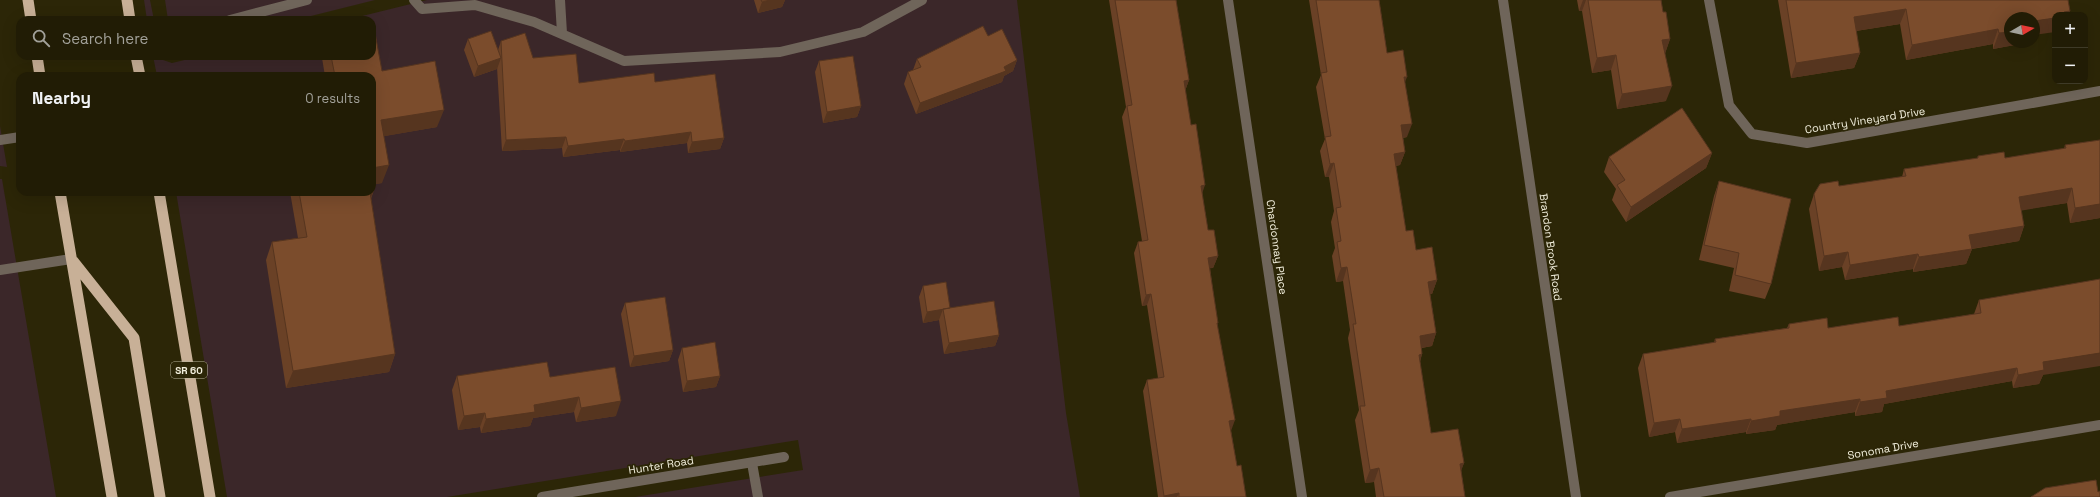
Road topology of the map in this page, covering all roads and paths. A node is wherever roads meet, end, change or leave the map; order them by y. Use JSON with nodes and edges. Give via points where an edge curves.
{"nodes":[{"id":1,"x":28,"y":0,"type":"edge"},
{"id":2,"x":127,"y":0,"type":"edge"},
{"id":3,"x":307,"y":0,"type":"edge"},
{"id":4,"x":414,"y":0,"type":"edge"},
{"id":5,"x":560,"y":0,"type":"edge"},
{"id":6,"x":922,"y":0,"type":"edge"},
{"id":7,"x":1228,"y":0,"type":"edge"},
{"id":8,"x":1503,"y":0,"type":"edge"},
{"id":9,"x":1710,"y":0,"type":"edge"},
{"id":10,"x":30,"y":16,"type":"edge"},
{"id":11,"x":129,"y":16,"type":"edge"},
{"id":12,"x":245,"y":16,"type":"edge"},
{"id":13,"x":562,"y":34,"type":"junction"},
{"id":14,"x":38,"y":60,"type":"edge"},
{"id":15,"x":137,"y":60,"type":"edge"},
{"id":16,"x":39,"y":72,"type":"edge"},
{"id":17,"x":139,"y":72,"type":"edge"},
{"id":18,"x":2100,"y":91,"type":"edge"},
{"id":19,"x":16,"y":138,"type":"edge"},
{"id":20,"x":0,"y":140,"type":"edge"},
{"id":21,"x":61,"y":196,"type":"edge"},
{"id":22,"x":160,"y":196,"type":"edge"},
{"id":23,"x":71,"y":259,"type":"junction"},
{"id":24,"x":0,"y":270,"type":"edge"},
{"id":25,"x":2100,"y":425,"type":"edge"},
{"id":26,"x":784,"y":457,"type":"dead end"},
{"id":27,"x":752,"y":463,"type":"junction"},
{"id":28,"x":112,"y":497,"type":"edge"},
{"id":29,"x":160,"y":497,"type":"edge"},
{"id":30,"x":210,"y":497,"type":"edge"},
{"id":31,"x":542,"y":497,"type":"edge"},
{"id":32,"x":758,"y":497,"type":"edge"},
{"id":33,"x":1302,"y":497,"type":"edge"},
{"id":34,"x":1576,"y":497,"type":"edge"},
{"id":35,"x":1670,"y":497,"type":"edge"}],
"edges":[{"from":1,"to":10,"type":"highway"},
{"from":2,"to":11,"type":"highway"},
{"from":3,"to":12,"type":"street"},
{"from":4,"to":13,"type":"street","via":[[422,9],[475,6],[534,22]]},
{"from":5,"to":13,"type":"street"},
{"from":6,"to":13,"type":"street","via":[[863,32],[780,52],[624,61]]},
{"from":7,"to":33,"type":"street","name":"Chardonnay Place"},
{"from":8,"to":34,"type":"street","name":"Brandon Brook Road"},
{"from":9,"to":18,"type":"street","name":"Country Vineyard Drive","via":[[1729,105],[1752,134],[1807,144]]},
{"from":14,"to":16,"type":"highway"},
{"from":15,"to":17,"type":"highway"},
{"from":19,"to":20,"type":"street"},
{"from":21,"to":23,"type":"highway"},
{"from":22,"to":30,"type":"highway","number":"SR 60"},
{"from":23,"to":24,"type":"street"},
{"from":23,"to":28,"type":"highway"},
{"from":23,"to":29,"type":"highway","via":[[134,338]]},
{"from":25,"to":35,"type":"street","name":"Sonoma Drive"},
{"from":26,"to":27,"type":"street","name":"Hunter Road"},
{"from":27,"to":31,"type":"street","name":"Hunter Road"},
{"from":27,"to":32,"type":"street"}]}
